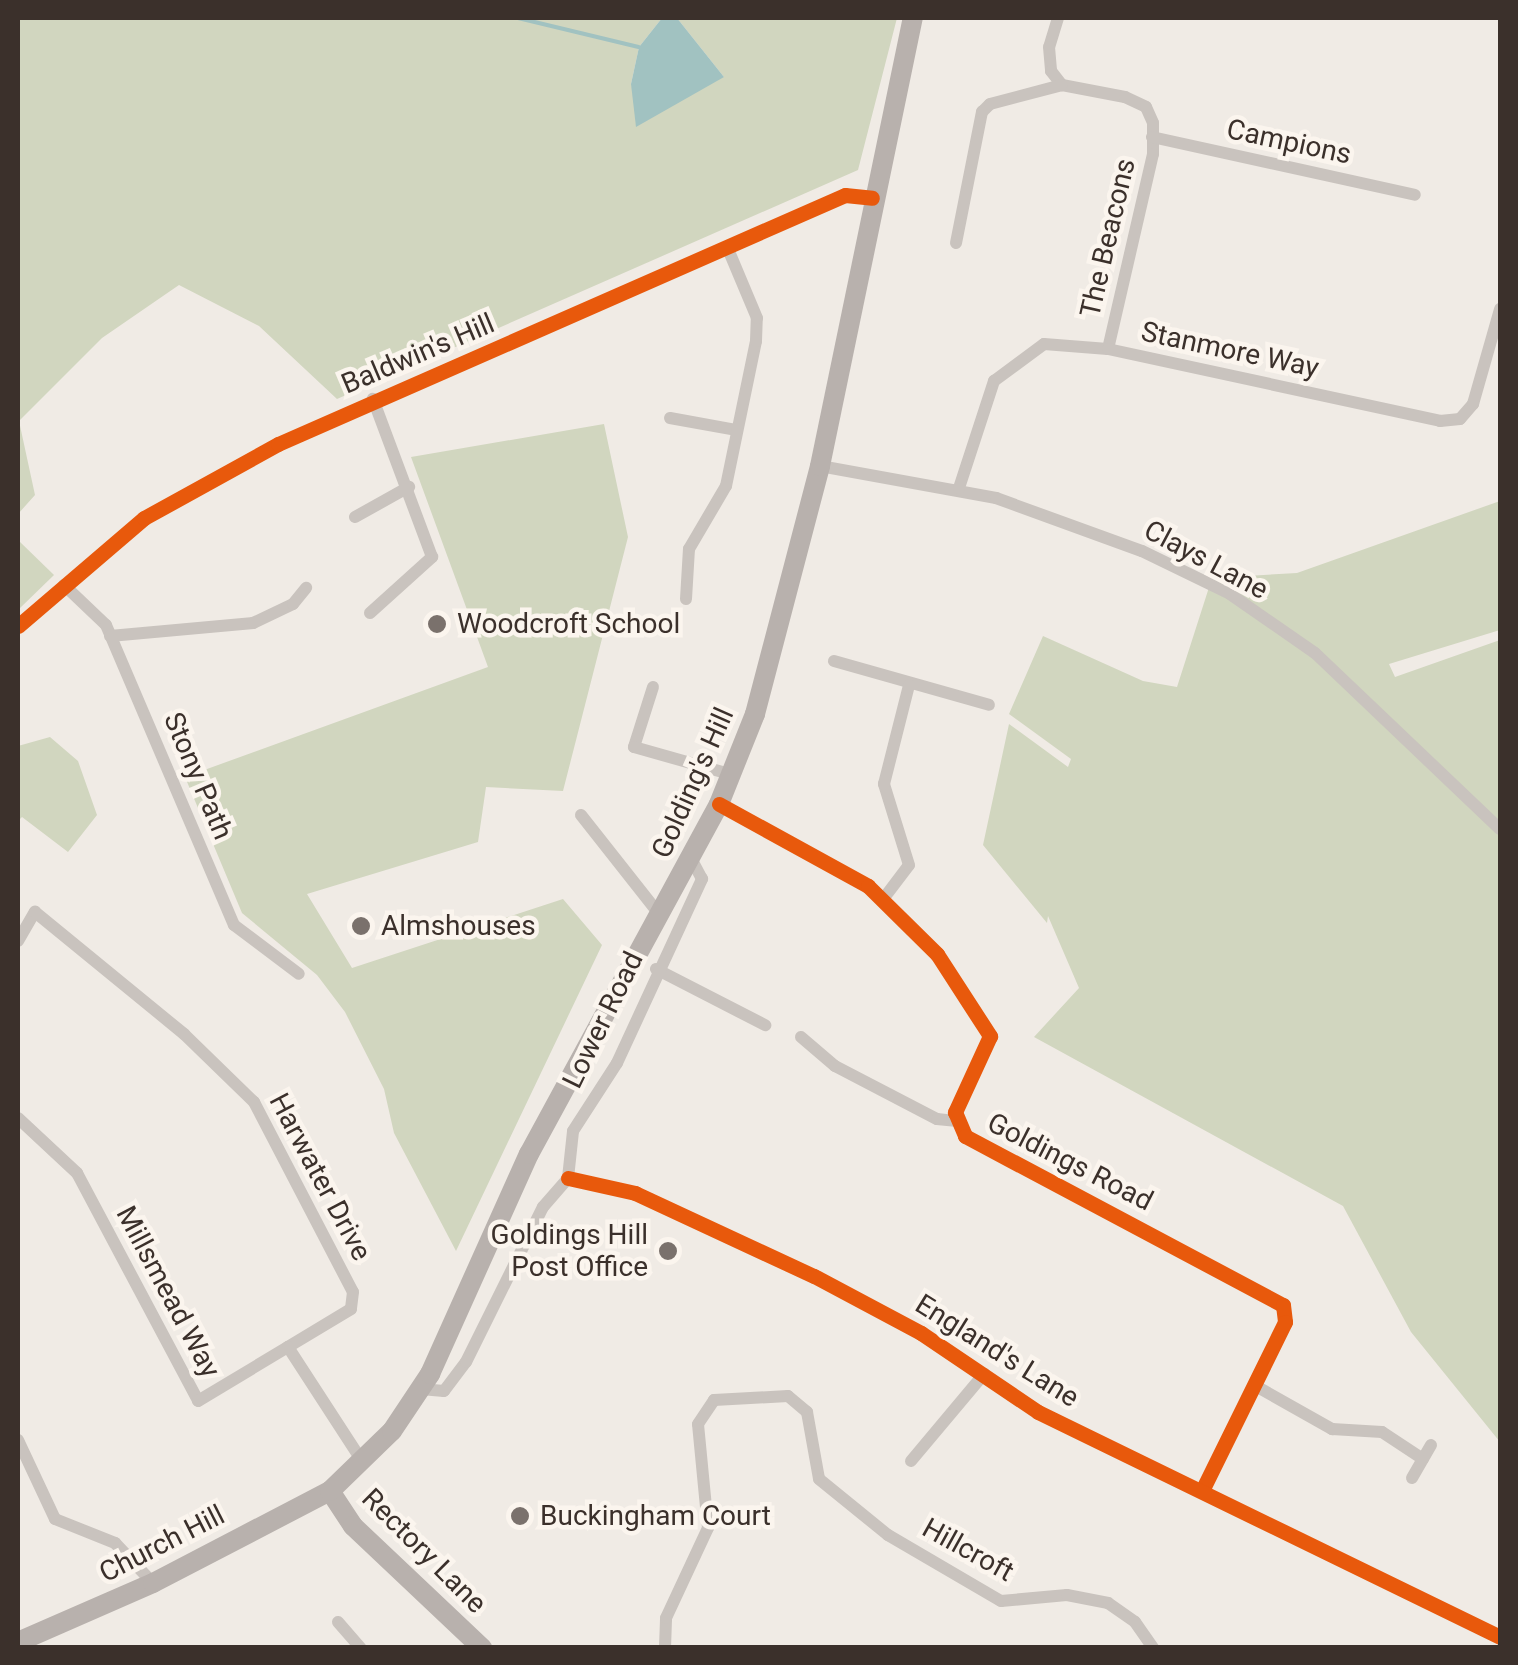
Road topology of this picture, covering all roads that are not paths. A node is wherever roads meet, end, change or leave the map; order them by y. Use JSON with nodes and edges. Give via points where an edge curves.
{"nodes":[{"id":1,"x":912,"y":18,"type":"edge"},
{"id":2,"x":1058,"y":18,"type":"edge"},
{"id":3,"x":1062,"y":85,"type":"junction"},
{"id":4,"x":1152,"y":137,"type":"junction"},
{"id":5,"x":1415,"y":196,"type":"dead end"},
{"id":6,"x":872,"y":198,"type":"junction"},
{"id":7,"x":956,"y":244,"type":"dead end"},
{"id":8,"x":728,"y":249,"type":"junction"},
{"id":9,"x":1500,"y":310,"type":"edge"},
{"id":10,"x":1108,"y":349,"type":"junction"},
{"id":11,"x":374,"y":399,"type":"junction"},
{"id":12,"x":670,"y":418,"type":"dead end"},
{"id":13,"x":737,"y":430,"type":"junction"},
{"id":14,"x":820,"y":466,"type":"junction"},
{"id":15,"x":409,"y":487,"type":"junction"},
{"id":16,"x":959,"y":488,"type":"junction"},
{"id":17,"x":355,"y":517,"type":"dead end"},
{"id":18,"x":64,"y":585,"type":"junction"},
{"id":19,"x":306,"y":588,"type":"dead end"},
{"id":20,"x":686,"y":599,"type":"dead end"},
{"id":21,"x":370,"y":614,"type":"dead end"},
{"id":22,"x":18,"y":626,"type":"edge"},
{"id":23,"x":110,"y":636,"type":"junction"},
{"id":24,"x":834,"y":661,"type":"dead end"},
{"id":25,"x":909,"y":684,"type":"junction"},
{"id":26,"x":652,"y":687,"type":"dead end"},
{"id":27,"x":989,"y":706,"type":"dead end"},
{"id":28,"x":732,"y":775,"type":"junction"},
{"id":29,"x":719,"y":804,"type":"junction"},
{"id":30,"x":581,"y":814,"type":"dead end"},
{"id":31,"x":1500,"y":829,"type":"edge"},
{"id":32,"x":691,"y":858,"type":"junction"},
{"id":33,"x":884,"y":898,"type":"junction"},
{"id":34,"x":660,"y":915,"type":"junction"},
{"id":35,"x":18,"y":940,"type":"edge"},
{"id":36,"x":656,"y":969,"type":"junction"},
{"id":37,"x":299,"y":974,"type":"dead end"},
{"id":38,"x":765,"y":1025,"type":"dead end"},
{"id":39,"x":800,"y":1037,"type":"dead end"},
{"id":40,"x":18,"y":1118,"type":"edge"},
{"id":41,"x":955,"y":1122,"type":"junction"},
{"id":42,"x":568,"y":1178,"type":"junction"},
{"id":43,"x":288,"y":1347,"type":"junction"},
{"id":44,"x":984,"y":1374,"type":"junction"},
{"id":45,"x":1254,"y":1385,"type":"junction"},
{"id":46,"x":421,"y":1389,"type":"junction"},
{"id":47,"x":18,"y":1440,"type":"edge"},
{"id":48,"x":1431,"y":1445,"type":"dead end"},
{"id":49,"x":360,"y":1458,"type":"junction"},
{"id":50,"x":1423,"y":1459,"type":"junction"},
{"id":51,"x":911,"y":1461,"type":"dead end"},
{"id":52,"x":1412,"y":1478,"type":"dead end"},
{"id":53,"x":330,"y":1491,"type":"junction"},
{"id":54,"x":1202,"y":1492,"type":"junction"},
{"id":55,"x":152,"y":1583,"type":"junction"},
{"id":56,"x":338,"y":1622,"type":"dead end"},
{"id":57,"x":1500,"y":1637,"type":"edge"},
{"id":58,"x":18,"y":1642,"type":"edge"},
{"id":59,"x":361,"y":1648,"type":"edge"},
{"id":60,"x":482,"y":1648,"type":"edge"},
{"id":61,"x":665,"y":1648,"type":"edge"},
{"id":62,"x":1153,"y":1648,"type":"edge"}],
"edges":[{"from":1,"to":6,"type":"main road","name":"Golding's Hill"},
{"from":2,"to":3,"type":"street","via":[[1049,47]]},
{"from":3,"to":4,"type":"street","via":[[1146,107]]},
{"from":3,"to":7,"type":"street","via":[[990,104],[982,112]]},
{"from":4,"to":5,"type":"street","name":"Campions"},
{"from":4,"to":10,"type":"street","name":"The Beacons"},
{"from":6,"to":8,"type":"street","name":"Baldwin's Hill","via":[[846,195]]},
{"from":6,"to":14,"type":"main road","name":"Golding's Hill"},
{"from":8,"to":11,"type":"street","name":"Baldwin's Hill"},
{"from":8,"to":13,"type":"street","via":[[757,318]]},
{"from":9,"to":10,"type":"street","name":"Stanmore Way","via":[[1482,387],[1460,419],[1440,421]]},
{"from":10,"to":16,"type":"street","name":"Stanmore Way","via":[[1044,344],[1007,367],[983,406]]},
{"from":11,"to":15,"type":"street"},
{"from":11,"to":18,"type":"street","name":"Baldwin's Hill","via":[[152,512]]},
{"from":12,"to":13,"type":"street"},
{"from":13,"to":20,"type":"street","via":[[726,486],[689,549]]},
{"from":14,"to":16,"type":"street","name":"Clays Lane"},
{"from":14,"to":28,"type":"main road","name":"Golding's Hill","via":[[756,714]]},
{"from":15,"to":17,"type":"street"},
{"from":15,"to":21,"type":"street","via":[[430,565]]},
{"from":16,"to":31,"type":"street","name":"Clays Lane","via":[[1142,551],[1230,594],[1315,653]]},
{"from":18,"to":22,"type":"street","name":"Baldwin's Hill"},
{"from":18,"to":23,"type":"street","name":"Stony Path"},
{"from":19,"to":23,"type":"street","via":[[293,604],[253,623]]},
{"from":23,"to":37,"type":"street","name":"Stony Path","via":[[234,925]]},
{"from":24,"to":25,"type":"street"},
{"from":25,"to":27,"type":"street"},
{"from":25,"to":33,"type":"street","via":[[884,784],[909,865]]},
{"from":26,"to":28,"type":"street","via":[[634,747]]},
{"from":28,"to":29,"type":"main road","name":"Golding's Hill"},
{"from":29,"to":32,"type":"main road","name":"Golding's Hill"},
{"from":29,"to":33,"type":"street","name":"Goldings Road"},
{"from":30,"to":34,"type":"street"},
{"from":32,"to":34,"type":"main road","name":"Golding's Hill"},
{"from":32,"to":36,"type":"street","name":"Lower Road","via":[[702,879]]},
{"from":33,"to":41,"type":"street","name":"Goldings Road","via":[[937,954],[990,1036]]},
{"from":34,"to":46,"type":"main road","name":"Golding's Hill","via":[[569,1074]]},
{"from":35,"to":43,"type":"street","name":"Harwater Drive","via":[[35,912],[184,1034],[254,1102],[353,1292],[351,1309]]},
{"from":36,"to":38,"type":"street"},
{"from":36,"to":42,"type":"street","name":"Lower Road","via":[[616,1063],[574,1132]]},
{"from":39,"to":41,"type":"street","via":[[836,1066]]},
{"from":40,"to":43,"type":"street","name":"Millsmead Way","via":[[78,1173],[198,1402]]},
{"from":41,"to":45,"type":"street","name":"Goldings Road","via":[[977,1144],[1278,1298],[1284,1322]]},
{"from":42,"to":44,"type":"street","name":"England's Lane","via":[[635,1194],[743,1242],[900,1320]]},
{"from":42,"to":46,"type":"street","name":"Lower Road","via":[[543,1206],[466,1362],[444,1391]]},
{"from":43,"to":49,"type":"street"},
{"from":44,"to":51,"type":"street","name":"England's Lane"},
{"from":44,"to":54,"type":"street","name":"England's Lane","via":[[1038,1412]]},
{"from":45,"to":50,"type":"street","via":[[1332,1429],[1382,1432]]},
{"from":45,"to":54,"type":"street","name":"Goldings Road"},
{"from":46,"to":49,"type":"main road","name":"Golding's Hill","via":[[392,1431]]},
{"from":47,"to":55,"type":"street","via":[[55,1519],[115,1543]]},
{"from":48,"to":50,"type":"street"},
{"from":49,"to":53,"type":"main road","name":"Golding's Hill"},
{"from":50,"to":52,"type":"street"},
{"from":53,"to":55,"type":"main road","name":"Church Hill"},
{"from":53,"to":60,"type":"main road","name":"Rectory Lane","via":[[354,1526]]},
{"from":54,"to":57,"type":"street","name":"England's Lane"},
{"from":55,"to":58,"type":"main road","name":"Church Hill"},
{"from":56,"to":59,"type":"street"},
{"from":61,"to":62,"type":"street","name":"Hillcroft","via":[[666,1618],[708,1528],[696,1429],[714,1400],[788,1396],[807,1412],[818,1479],[888,1534],[988,1595],[1019,1603],[1089,1597],[1123,1612]]}]}
